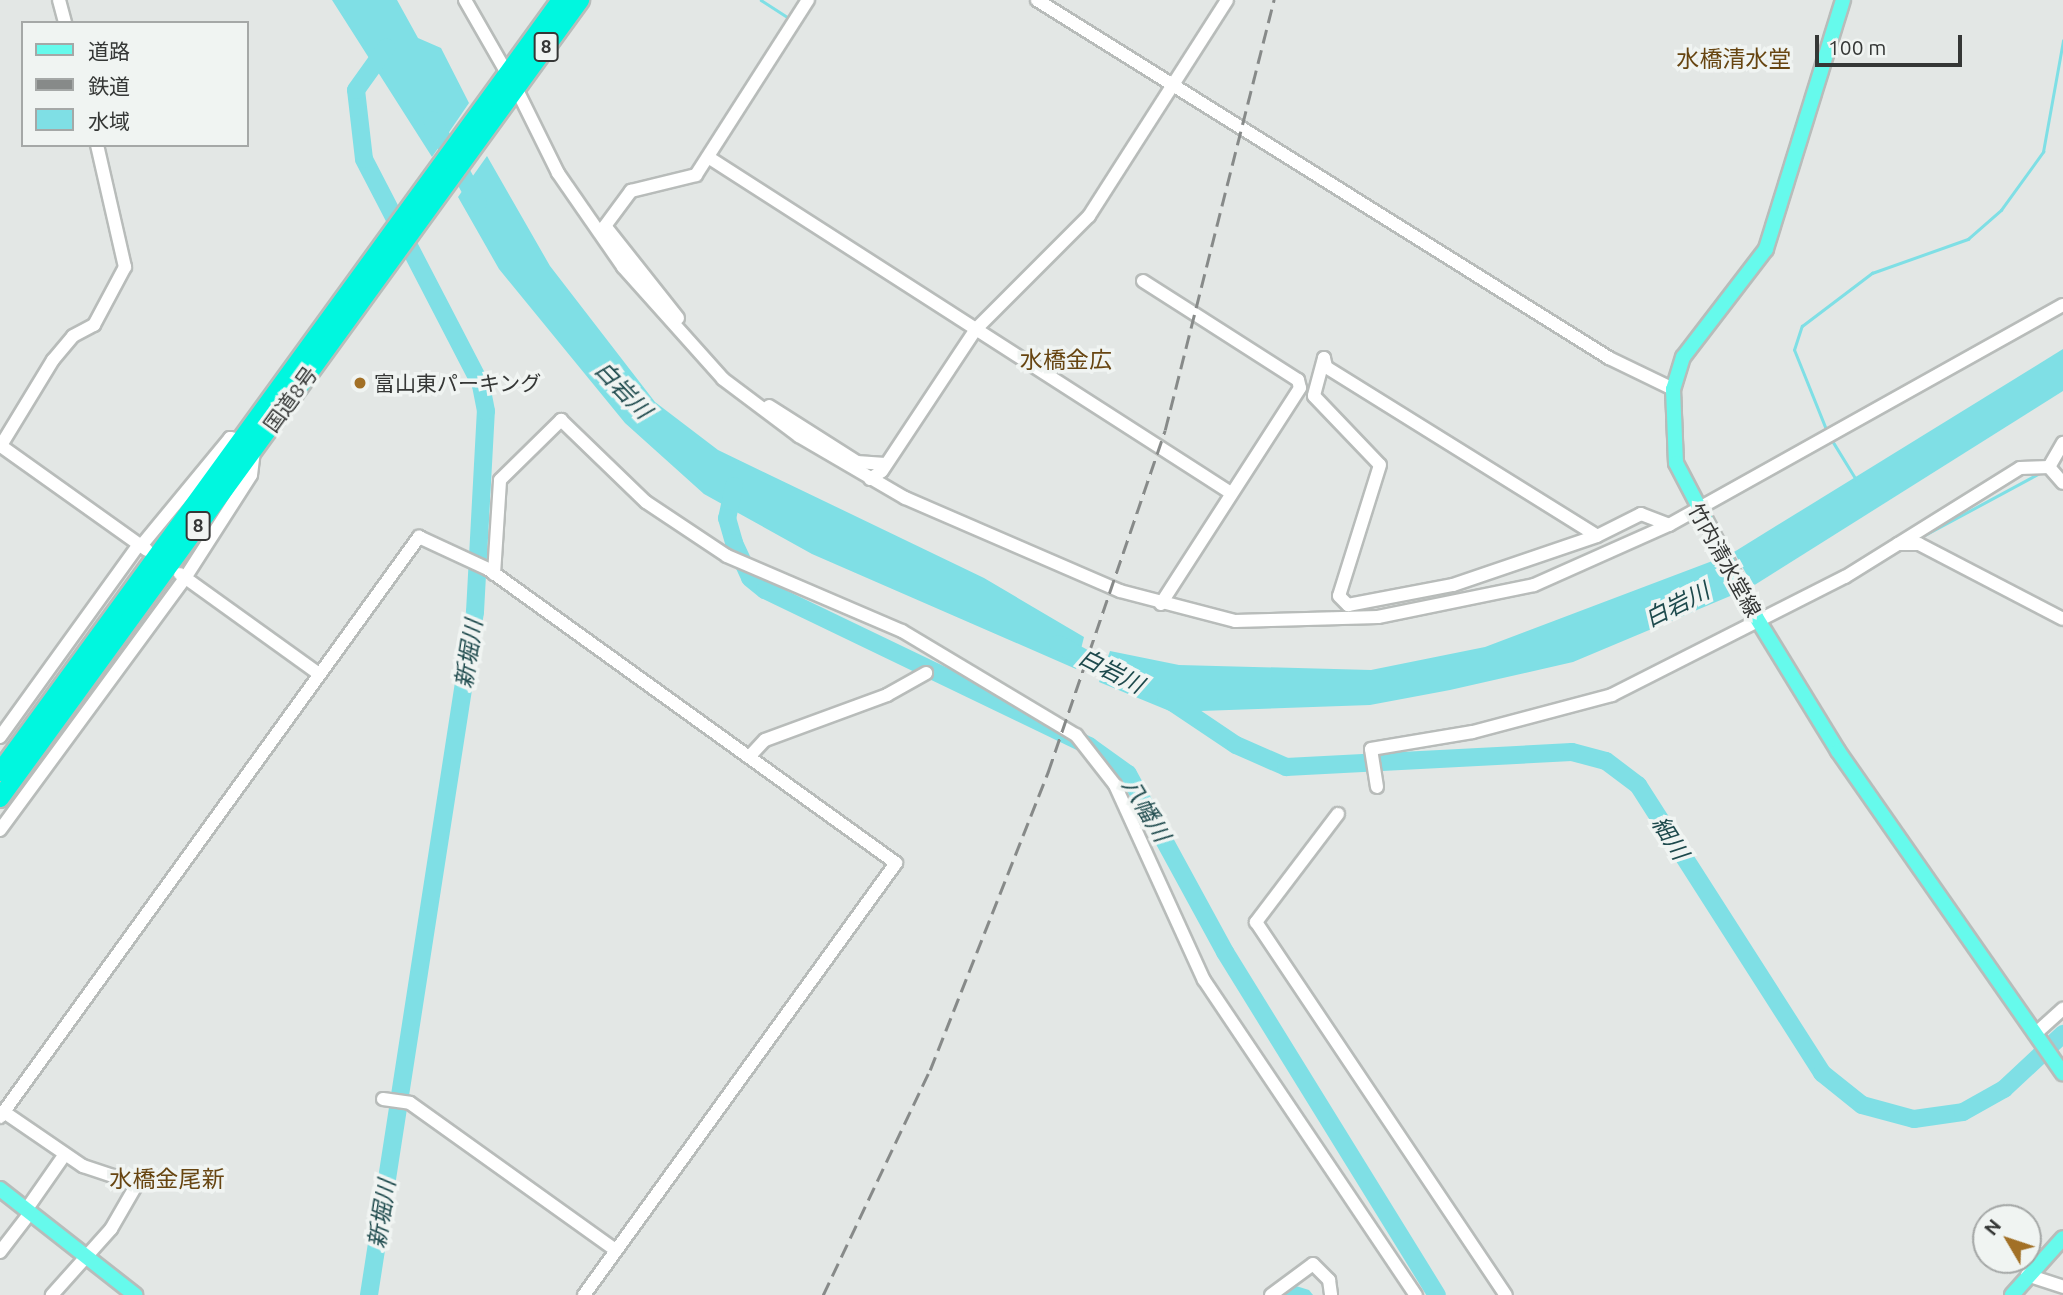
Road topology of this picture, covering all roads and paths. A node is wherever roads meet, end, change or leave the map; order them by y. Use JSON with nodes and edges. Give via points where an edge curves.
{"nodes":[{"id":1,"x":60,"y":0,"type":"edge"},
{"id":2,"x":465,"y":0,"type":"edge"},
{"id":3,"x":561,"y":0,"type":"edge"},
{"id":4,"x":580,"y":0,"type":"edge"},
{"id":5,"x":808,"y":0,"type":"edge"},
{"id":6,"x":1037,"y":0,"type":"edge"},
{"id":7,"x":1227,"y":0,"type":"edge"},
{"id":8,"x":1843,"y":0,"type":"edge"},
{"id":9,"x":65,"y":21,"type":"edge"},
{"id":10,"x":509,"y":85,"type":"junction"},
{"id":11,"x":1173,"y":85,"type":"junction"},
{"id":12,"x":97,"y":147,"type":"edge"},
{"id":13,"x":708,"y":157,"type":"junction"},
{"id":14,"x":1143,"y":281,"type":"dead end"},
{"id":15,"x":2063,"y":305,"type":"edge"},
{"id":16,"x":976,"y":329,"type":"junction"},
{"id":17,"x":1673,"y":389,"type":"junction"},
{"id":18,"x":2063,"y":443,"type":"edge"},
{"id":19,"x":247,"y":445,"type":"junction"},
{"id":20,"x":1,"y":447,"type":"edge"},
{"id":21,"x":885,"y":464,"type":"junction"},
{"id":22,"x":2049,"y":467,"type":"junction"},
{"id":23,"x":870,"y":479,"type":"junction"},
{"id":24,"x":2063,"y":483,"type":"edge"},
{"id":25,"x":1231,"y":493,"type":"junction"},
{"id":26,"x":1698,"y":511,"type":"junction"},
{"id":27,"x":1670,"y":525,"type":"junction"},
{"id":28,"x":1597,"y":536,"type":"junction"},
{"id":29,"x":1898,"y":544,"type":"junction"},
{"id":30,"x":143,"y":547,"type":"junction"},
{"id":31,"x":491,"y":572,"type":"junction"},
{"id":32,"x":182,"y":575,"type":"junction"},
{"id":33,"x":1161,"y":604,"type":"junction"},
{"id":34,"x":1756,"y":617,"type":"junction"},
{"id":35,"x":2063,"y":620,"type":"edge"},
{"id":36,"x":926,"y":673,"type":"dead end"},
{"id":37,"x":319,"y":674,"type":"junction"},
{"id":38,"x":0,"y":737,"type":"edge"},
{"id":39,"x":749,"y":757,"type":"junction"},
{"id":40,"x":0,"y":772,"type":"edge"},
{"id":41,"x":1377,"y":787,"type":"dead end"},
{"id":42,"x":0,"y":798,"type":"edge"},
{"id":43,"x":1338,"y":814,"type":"dead end"},
{"id":44,"x":1,"y":825,"type":"edge"},
{"id":45,"x":2063,"y":1009,"type":"edge"},
{"id":46,"x":2035,"y":1034,"type":"junction"},
{"id":47,"x":2061,"y":1071,"type":"edge"},
{"id":48,"x":383,"y":1098,"type":"dead end"},
{"id":49,"x":2,"y":1114,"type":"edge"},
{"id":50,"x":65,"y":1154,"type":"junction"},
{"id":51,"x":0,"y":1189,"type":"edge"},
{"id":52,"x":28,"y":1211,"type":"junction"},
{"id":53,"x":2063,"y":1238,"type":"edge"},
{"id":54,"x":615,"y":1250,"type":"junction"},
{"id":55,"x":0,"y":1252,"type":"edge"},
{"id":56,"x":87,"y":1257,"type":"junction"},
{"id":57,"x":2027,"y":1275,"type":"junction"},
{"id":58,"x":2063,"y":1287,"type":"edge"},
{"id":59,"x":52,"y":1295,"type":"edge"},
{"id":60,"x":135,"y":1295,"type":"edge"},
{"id":61,"x":584,"y":1295,"type":"edge"},
{"id":62,"x":1270,"y":1295,"type":"edge"},
{"id":63,"x":1331,"y":1295,"type":"edge"},
{"id":64,"x":1416,"y":1295,"type":"edge"},
{"id":65,"x":1506,"y":1295,"type":"edge"},
{"id":66,"x":2012,"y":1295,"type":"edge"}],
"edges":[{"from":1,"to":9,"type":"street"},
{"from":2,"to":10,"type":"street"},
{"from":3,"to":10,"type":"highway","name":"国道8号","number":"8"},
{"from":4,"to":10,"type":"highway","name":"国道8号","number":"8"},
{"from":5,"to":13,"type":"street"},
{"from":6,"to":11,"type":"street"},
{"from":7,"to":11,"type":"street"},
{"from":8,"to":17,"type":"main road","name":"竹内清水堂線","via":[[1766,249],[1690,343]]},
{"from":10,"to":19,"type":"highway","name":"国道8号","number":"8"},
{"from":10,"to":23,"type":"street","via":[[558,173],[643,293],[744,396]]},
{"from":11,"to":16,"type":"street","via":[[1089,216]]},
{"from":11,"to":17,"type":"street","via":[[1609,358]]},
{"from":12,"to":20,"type":"street","via":[[125,267],[94,325],[73,336],[53,360]]},
{"from":13,"to":16,"type":"street"},
{"from":13,"to":21,"type":"street","via":[[690,178],[631,191],[604,226],[640,276],[747,389],[857,462]]},
{"from":14,"to":25,"type":"street","via":[[1298,380],[1300,388]]},
{"from":15,"to":26,"type":"street"},
{"from":16,"to":21,"type":"street"},
{"from":16,"to":25,"type":"street"},
{"from":17,"to":26,"type":"main road","name":"竹内清水堂線","via":[[1676,463]]},
{"from":18,"to":22,"type":"street"},
{"from":19,"to":30,"type":"street","via":[[230,438]]},
{"from":19,"to":32,"type":"street","via":[[251,475]]},
{"from":19,"to":40,"type":"highway","name":"国道8号","number":"8"},
{"from":19,"to":42,"type":"highway","name":"国道8号","number":"8"},
{"from":20,"to":30,"type":"street"},
{"from":21,"to":23,"type":"street"},
{"from":22,"to":24,"type":"street"},
{"from":22,"to":29,"type":"street","via":[[2020,468]]},
{"from":23,"to":33,"type":"street","via":[[971,530]]},
{"from":25,"to":33,"type":"street"},
{"from":26,"to":27,"type":"street"},
{"from":26,"to":34,"type":"main road","name":"竹内清水堂線"},
{"from":27,"to":28,"type":"street","via":[[1641,514]]},
{"from":27,"to":33,"type":"street","via":[[1534,585],[1378,617],[1274,624]]},
{"from":28,"to":28,"type":"street","via":[[1326,367],[1324,358],[1318,367],[1314,396],[1380,465],[1339,596],[1348,605],[1453,585]]},
{"from":29,"to":34,"type":"street","via":[[1845,577]]},
{"from":29,"to":35,"type":"street","via":[[1919,544]]},
{"from":30,"to":38,"type":"street"},
{"from":31,"to":37,"type":"street","via":[[419,537]]},
{"from":31,"to":39,"type":"street"},
{"from":31,"to":64,"type":"street","via":[[500,480],[561,419],[646,502],[726,556],[902,631],[1076,735],[1115,785],[1204,980]]},
{"from":32,"to":37,"type":"street"},
{"from":32,"to":44,"type":"street"},
{"from":34,"to":41,"type":"street","via":[[1612,695],[1473,732],[1371,749]]},
{"from":34,"to":46,"type":"main road","name":"竹内清水堂線","via":[[1838,751]]},
{"from":36,"to":39,"type":"street","via":[[887,695],[765,740]]},
{"from":37,"to":49,"type":"street"},
{"from":39,"to":54,"type":"street","via":[[896,863]]},
{"from":43,"to":65,"type":"street","via":[[1256,922]]},
{"from":45,"to":46,"type":"street"},
{"from":46,"to":47,"type":"main road","name":"竹内清水堂線"},
{"from":48,"to":54,"type":"street","via":[[410,1103]]},
{"from":49,"to":50,"type":"street"},
{"from":50,"to":52,"type":"street"},
{"from":50,"to":56,"type":"street","via":[[137,1184]]},
{"from":51,"to":52,"type":"main road"},
{"from":52,"to":55,"type":"street"},
{"from":52,"to":56,"type":"main road"},
{"from":53,"to":57,"type":"main road"},
{"from":54,"to":61,"type":"street"},
{"from":56,"to":59,"type":"street"},
{"from":56,"to":60,"type":"main road"},
{"from":57,"to":58,"type":"street"},
{"from":57,"to":66,"type":"main road"},
{"from":62,"to":63,"type":"street","via":[[1312,1264],[1329,1280]]}]}
